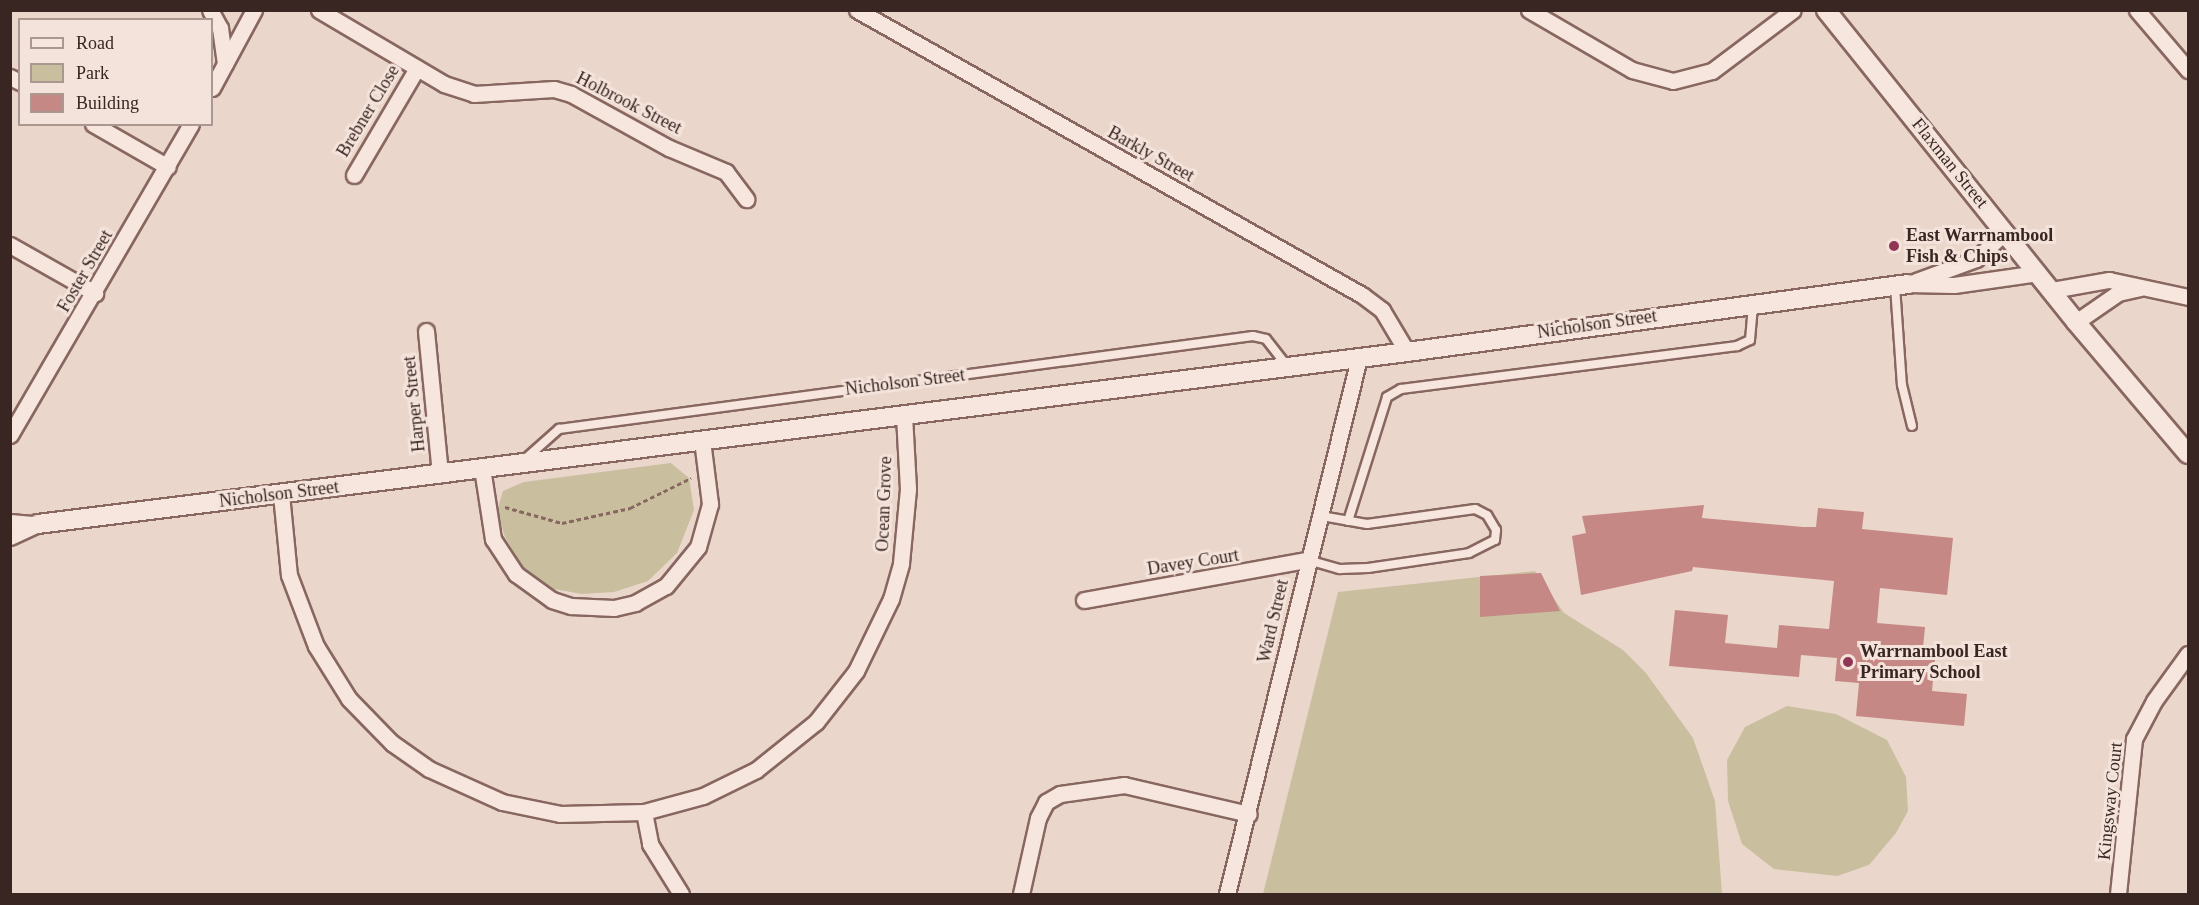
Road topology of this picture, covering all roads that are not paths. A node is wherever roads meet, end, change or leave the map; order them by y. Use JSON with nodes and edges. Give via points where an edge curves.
{"nodes":[{"id":1,"x":210,"y":10,"type":"edge"},
{"id":2,"x":254,"y":10,"type":"edge"},
{"id":3,"x":319,"y":10,"type":"edge"},
{"id":4,"x":857,"y":10,"type":"edge"},
{"id":5,"x":1529,"y":10,"type":"edge"},
{"id":6,"x":1793,"y":10,"type":"edge"},
{"id":7,"x":1826,"y":10,"type":"edge"},
{"id":8,"x":2138,"y":10,"type":"edge"},
{"id":9,"x":225,"y":64,"type":"junction"},
{"id":10,"x":417,"y":68,"type":"junction"},
{"id":11,"x":2188,"y":70,"type":"edge"},
{"id":12,"x":213,"y":86,"type":"edge"},
{"id":13,"x":96,"y":126,"type":"edge"},
{"id":14,"x":190,"y":126,"type":"edge"},
{"id":15,"x":168,"y":167,"type":"junction"},
{"id":16,"x":354,"y":175,"type":"dead end"},
{"id":17,"x":746,"y":199,"type":"dead end"},
{"id":18,"x":2005,"y":232,"type":"junction"},
{"id":19,"x":10,"y":245,"type":"edge"},
{"id":20,"x":2038,"y":273,"type":"junction"},
{"id":21,"x":1901,"y":284,"type":"junction"},
{"id":22,"x":2158,"y":289,"type":"junction"},
{"id":23,"x":2052,"y":290,"type":"junction"},
{"id":24,"x":95,"y":293,"type":"junction"},
{"id":25,"x":2188,"y":297,"type":"edge"},
{"id":26,"x":1753,"y":302,"type":"junction"},
{"id":27,"x":2076,"y":322,"type":"junction"},
{"id":28,"x":426,"y":331,"type":"dead end"},
{"id":29,"x":1407,"y":352,"type":"junction"},
{"id":30,"x":1359,"y":358,"type":"junction"},
{"id":31,"x":1287,"y":367,"type":"junction"},
{"id":32,"x":904,"y":415,"type":"junction"},
{"id":33,"x":1912,"y":426,"type":"dead end"},
{"id":34,"x":12,"y":430,"type":"edge"},
{"id":35,"x":702,"y":440,"type":"junction"},
{"id":36,"x":2188,"y":454,"type":"edge"},
{"id":37,"x":521,"y":463,"type":"junction"},
{"id":38,"x":482,"y":468,"type":"junction"},
{"id":39,"x":440,"y":474,"type":"junction"},
{"id":40,"x":281,"y":494,"type":"junction"},
{"id":41,"x":1321,"y":516,"type":"junction"},
{"id":42,"x":1348,"y":521,"type":"junction"},
{"id":43,"x":10,"y":522,"type":"edge"},
{"id":44,"x":38,"y":524,"type":"junction"},
{"id":45,"x":10,"y":537,"type":"edge"},
{"id":46,"x":1307,"y":560,"type":"junction"},
{"id":47,"x":1084,"y":600,"type":"dead end"},
{"id":48,"x":2188,"y":654,"type":"edge"},
{"id":49,"x":645,"y":812,"type":"junction"},
{"id":50,"x":1249,"y":814,"type":"junction"},
{"id":51,"x":681,"y":894,"type":"edge"},
{"id":52,"x":1021,"y":894,"type":"edge"},
{"id":53,"x":1227,"y":894,"type":"edge"},
{"id":54,"x":2118,"y":894,"type":"edge"}],
"edges":[{"from":1,"to":9,"type":"street","via":[[220,28]]},
{"from":2,"to":9,"type":"street"},
{"from":3,"to":10,"type":"street","name":"Holbrook Street"},
{"from":4,"to":29,"type":"street","name":"Barkly Street","via":[[1362,295],[1382,310]]},
{"from":5,"to":6,"type":"street","via":[[1632,70],[1673,81],[1712,71]]},
{"from":7,"to":18,"type":"street","name":"Flaxman Street"},
{"from":8,"to":11,"type":"street"},
{"from":9,"to":12,"type":"street"},
{"from":10,"to":16,"type":"street","name":"Brebner Close"},
{"from":10,"to":17,"type":"street","name":"Holbrook Street","via":[[444,84],[474,94],[554,89],[571,94],[669,148],[726,172]]},
{"from":13,"to":15,"type":"street"},
{"from":14,"to":15,"type":"street","name":"Foster Street"},
{"from":15,"to":24,"type":"street","name":"Foster Street"},
{"from":18,"to":20,"type":"street","name":"Flaxman Street"},
{"from":18,"to":21,"type":"street","name":"Nicholson Street","via":[[1976,259]]},
{"from":19,"to":24,"type":"street"},
{"from":20,"to":21,"type":"street","name":"Nicholson Street","via":[[1954,285]]},
{"from":20,"to":23,"type":"street","name":"Flaxman Street"},
{"from":21,"to":26,"type":"street","name":"Nicholson Street"},
{"from":21,"to":33,"type":"lane","via":[[1902,385]]},
{"from":22,"to":23,"type":"street","via":[[2109,280]]},
{"from":22,"to":25,"type":"street"},
{"from":22,"to":27,"type":"street","via":[[2130,288]]},
{"from":23,"to":27,"type":"street","name":"Flaxman Street"},
{"from":24,"to":34,"type":"street","name":"Foster Street"},
{"from":26,"to":29,"type":"street","name":"Nicholson Street"},
{"from":26,"to":42,"type":"lane","via":[[1750,340],[1737,346],[1401,389],[1387,397]]},
{"from":27,"to":36,"type":"street","name":"Flaxman Street"},
{"from":28,"to":39,"type":"street","name":"Harper Street"},
{"from":29,"to":30,"type":"street","name":"Nicholson Street"},
{"from":30,"to":31,"type":"street","name":"Nicholson Street"},
{"from":30,"to":41,"type":"street","name":"Ward Street"},
{"from":31,"to":32,"type":"street","name":"Nicholson Street"},
{"from":31,"to":37,"type":"lane","name":"Nicholson Street","via":[[1266,339],[1253,336],[559,429]]},
{"from":32,"to":35,"type":"street","name":"Nicholson Street"},
{"from":32,"to":49,"type":"street","name":"Ocean Grove","via":[[908,489],[901,563],[891,599],[856,671],[816,722],[763,765],[703,796]]},
{"from":35,"to":37,"type":"street","name":"Nicholson Street"},
{"from":35,"to":38,"type":"street","via":[[710,504],[703,536],[679,574],[635,603],[597,609],[552,600],[516,574],[493,539]]},
{"from":37,"to":38,"type":"street","name":"Nicholson Street"},
{"from":38,"to":39,"type":"street","name":"Nicholson Street"},
{"from":39,"to":40,"type":"street","name":"Nicholson Street"},
{"from":40,"to":44,"type":"street","name":"Nicholson Street"},
{"from":40,"to":49,"type":"street","name":"Ocean Grove","via":[[289,575],[316,646],[349,699],[392,743],[447,779],[502,802],[560,814]]},
{"from":41,"to":42,"type":"lane"},
{"from":41,"to":46,"type":"street","name":"Ward Street"},
{"from":42,"to":46,"type":"lane","via":[[1366,524],[1474,509],[1487,515],[1496,530],[1495,540],[1469,553],[1368,568],[1340,569]]},
{"from":43,"to":44,"type":"street","name":"Nicholson Street"},
{"from":44,"to":45,"type":"street","name":"Nicholson Street"},
{"from":46,"to":47,"type":"street","name":"Davey Court"},
{"from":46,"to":50,"type":"street","name":"Ward Street"},
{"from":48,"to":54,"type":"street","name":"Kingsway Court","via":[[2154,701],[2134,739]]},
{"from":49,"to":51,"type":"street","via":[[650,844]]},
{"from":50,"to":52,"type":"street","via":[[1124,785],[1060,794],[1046,802],[1038,818]]},
{"from":50,"to":53,"type":"street","name":"Ward Street"}]}
